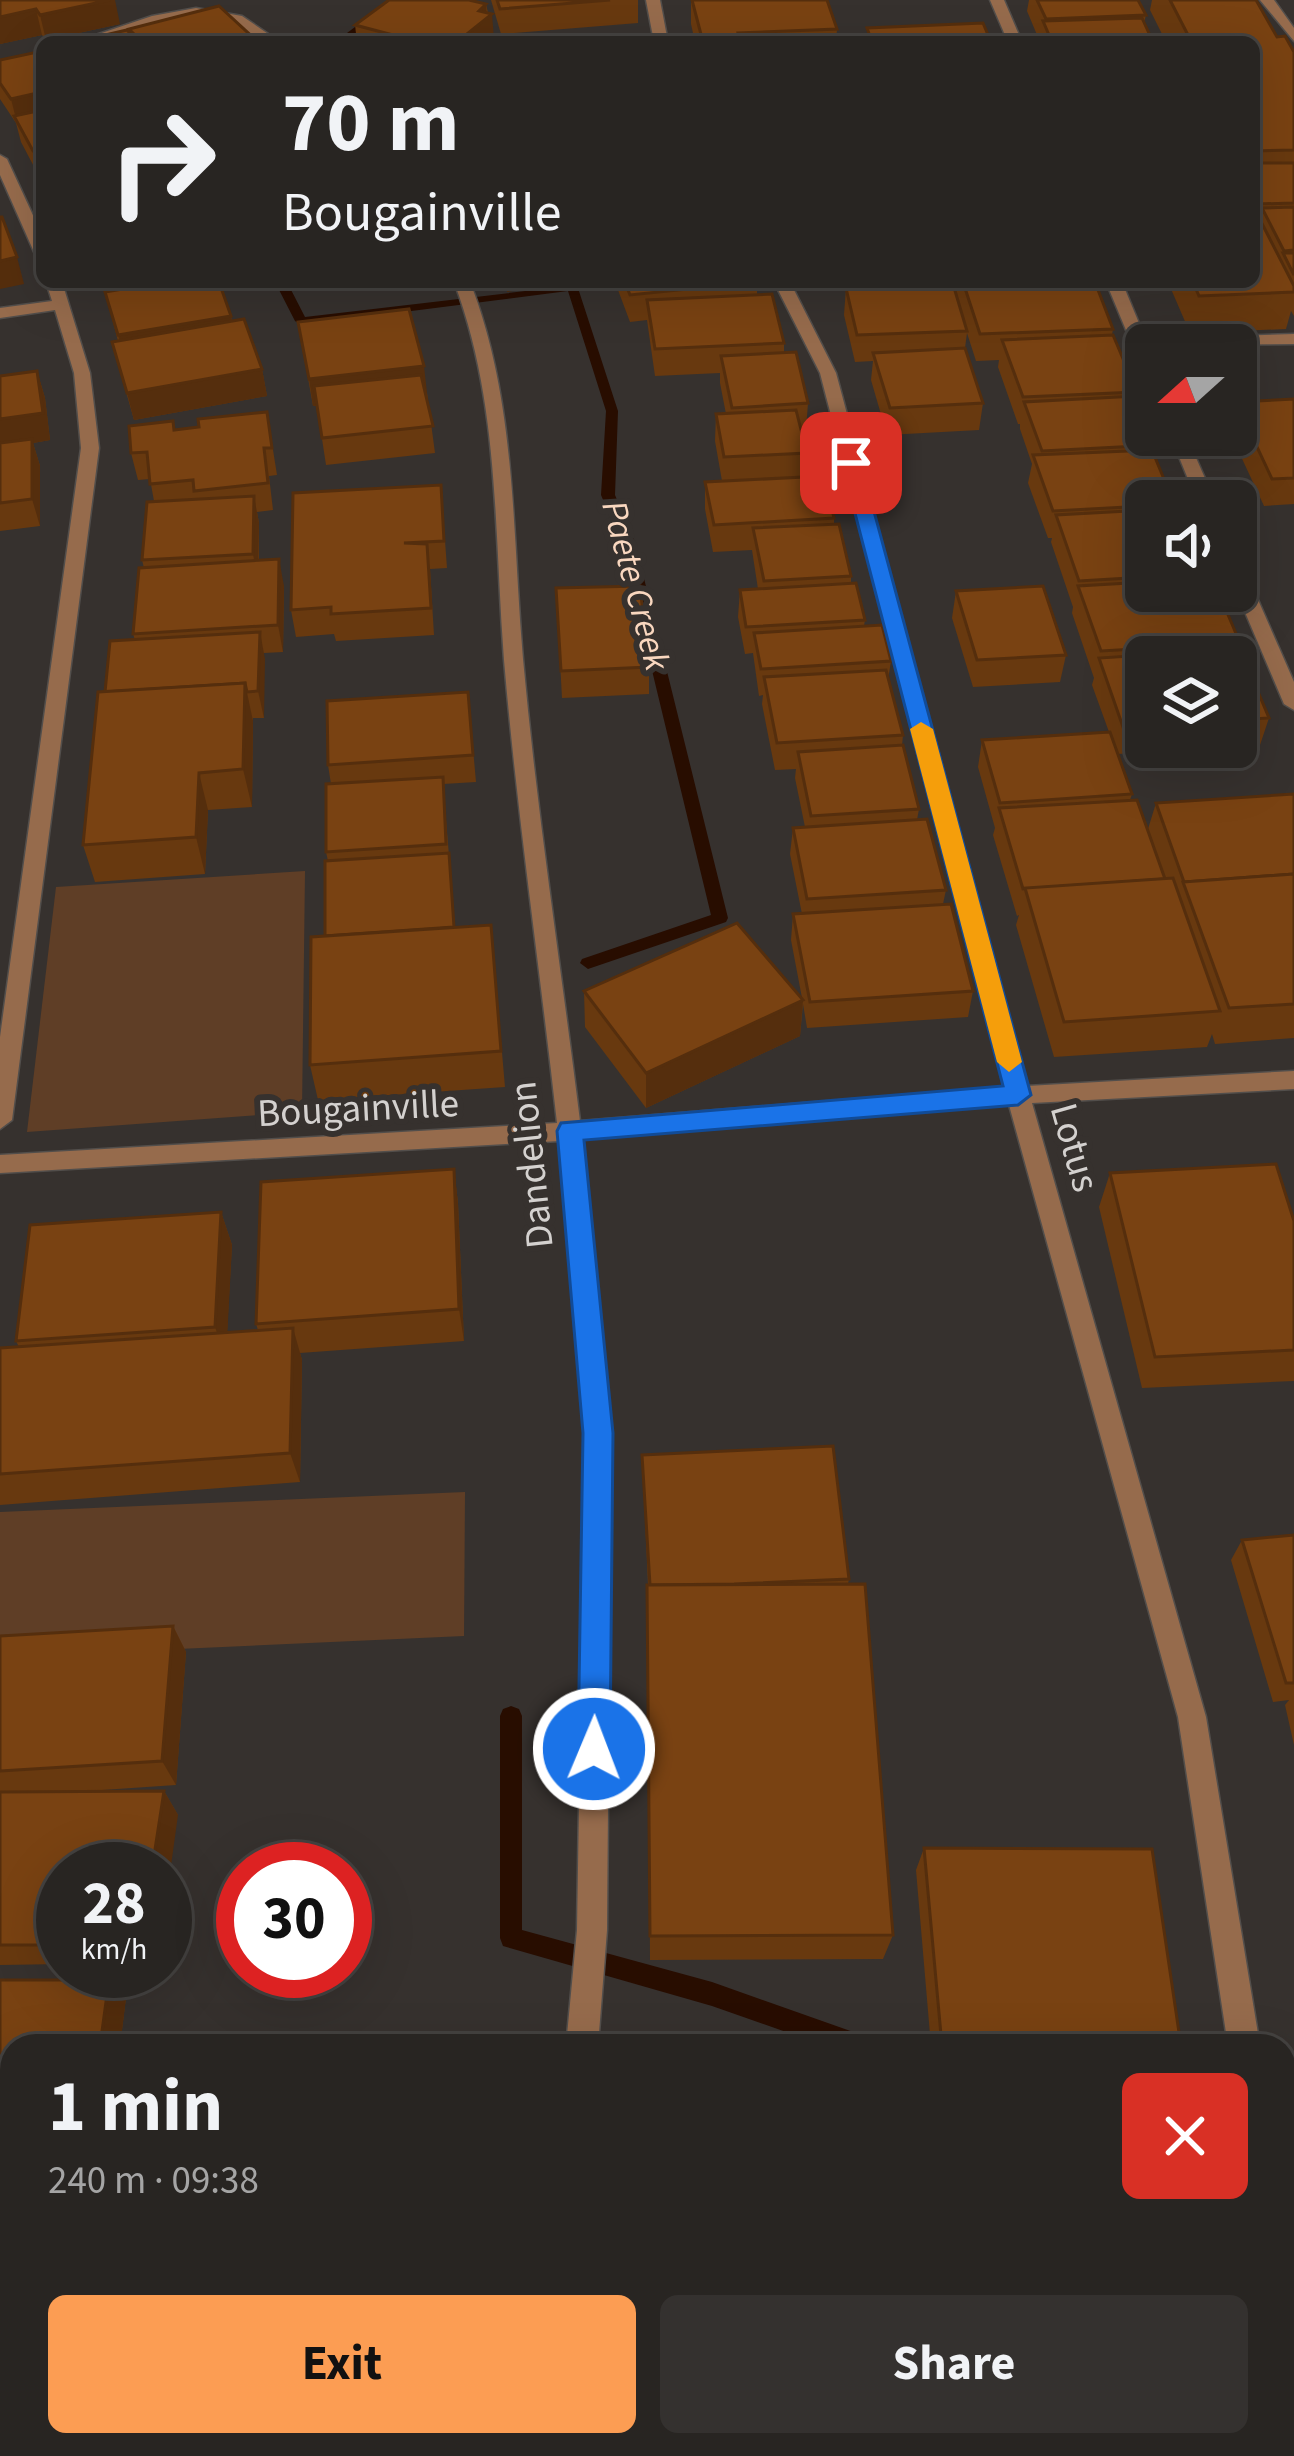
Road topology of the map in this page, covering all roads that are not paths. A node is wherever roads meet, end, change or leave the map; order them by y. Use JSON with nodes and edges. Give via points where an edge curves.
{"nodes":[{"id":1,"x":653,"y":0,"type":"edge"},
{"id":2,"x":998,"y":0,"type":"edge"},
{"id":3,"x":1267,"y":0,"type":"edge"},
{"id":4,"x":105,"y":36,"type":"edge"},
{"id":5,"x":264,"y":36,"type":"edge"},
{"id":6,"x":660,"y":36,"type":"edge"},
{"id":7,"x":1013,"y":36,"type":"edge"},
{"id":8,"x":1294,"y":37,"type":"edge"},
{"id":9,"x":0,"y":159,"type":"edge"},
{"id":10,"x":36,"y":238,"type":"edge"},
{"id":11,"x":56,"y":288,"type":"edge"},
{"id":12,"x":464,"y":288,"type":"edge"},
{"id":13,"x":785,"y":288,"type":"edge"},
{"id":14,"x":1116,"y":288,"type":"edge"},
{"id":15,"x":63,"y":304,"type":"junction"},
{"id":16,"x":0,"y":313,"type":"edge"},
{"id":17,"x":1131,"y":324,"type":"edge"},
{"id":18,"x":1294,"y":339,"type":"edge"},
{"id":19,"x":1257,"y":342,"type":"edge"},
{"id":20,"x":1254,"y":612,"type":"edge"},
{"id":21,"x":1294,"y":704,"type":"edge"},
{"id":22,"x":1294,"y":1080,"type":"edge"},
{"id":23,"x":1018,"y":1095,"type":"junction"},
{"id":24,"x":0,"y":1120,"type":"edge"},
{"id":25,"x":570,"y":1131,"type":"junction"},
{"id":26,"x":0,"y":1164,"type":"edge"},
{"id":27,"x":582,"y":2034,"type":"edge"},
{"id":28,"x":1242,"y":2034,"type":"edge"}],
"edges":[{"from":1,"to":6,"type":"street"},
{"from":2,"to":7,"type":"street"},
{"from":3,"to":8,"type":"street"},
{"from":4,"to":5,"type":"street","via":[[218,13]]},
{"from":9,"to":10,"type":"street"},
{"from":11,"to":15,"type":"street"},
{"from":12,"to":25,"type":"street","name":"Dandelion","via":[[499,427],[514,662]]},
{"from":13,"to":23,"type":"street","name":"Lotus","via":[[828,373]]},
{"from":14,"to":17,"type":"street"},
{"from":15,"to":16,"type":"street"},
{"from":15,"to":24,"type":"street","via":[[90,448]]},
{"from":18,"to":19,"type":"street"},
{"from":20,"to":21,"type":"street"},
{"from":22,"to":23,"type":"street","name":"Bougainville"},
{"from":23,"to":25,"type":"street","name":"Bougainville"},
{"from":23,"to":28,"type":"street","name":"Lotus","via":[[1192,1717]]},
{"from":25,"to":26,"type":"street","name":"Bougainville"},
{"from":25,"to":27,"type":"street","name":"Dandelion","via":[[598,1433],[592,1930]]}]}
